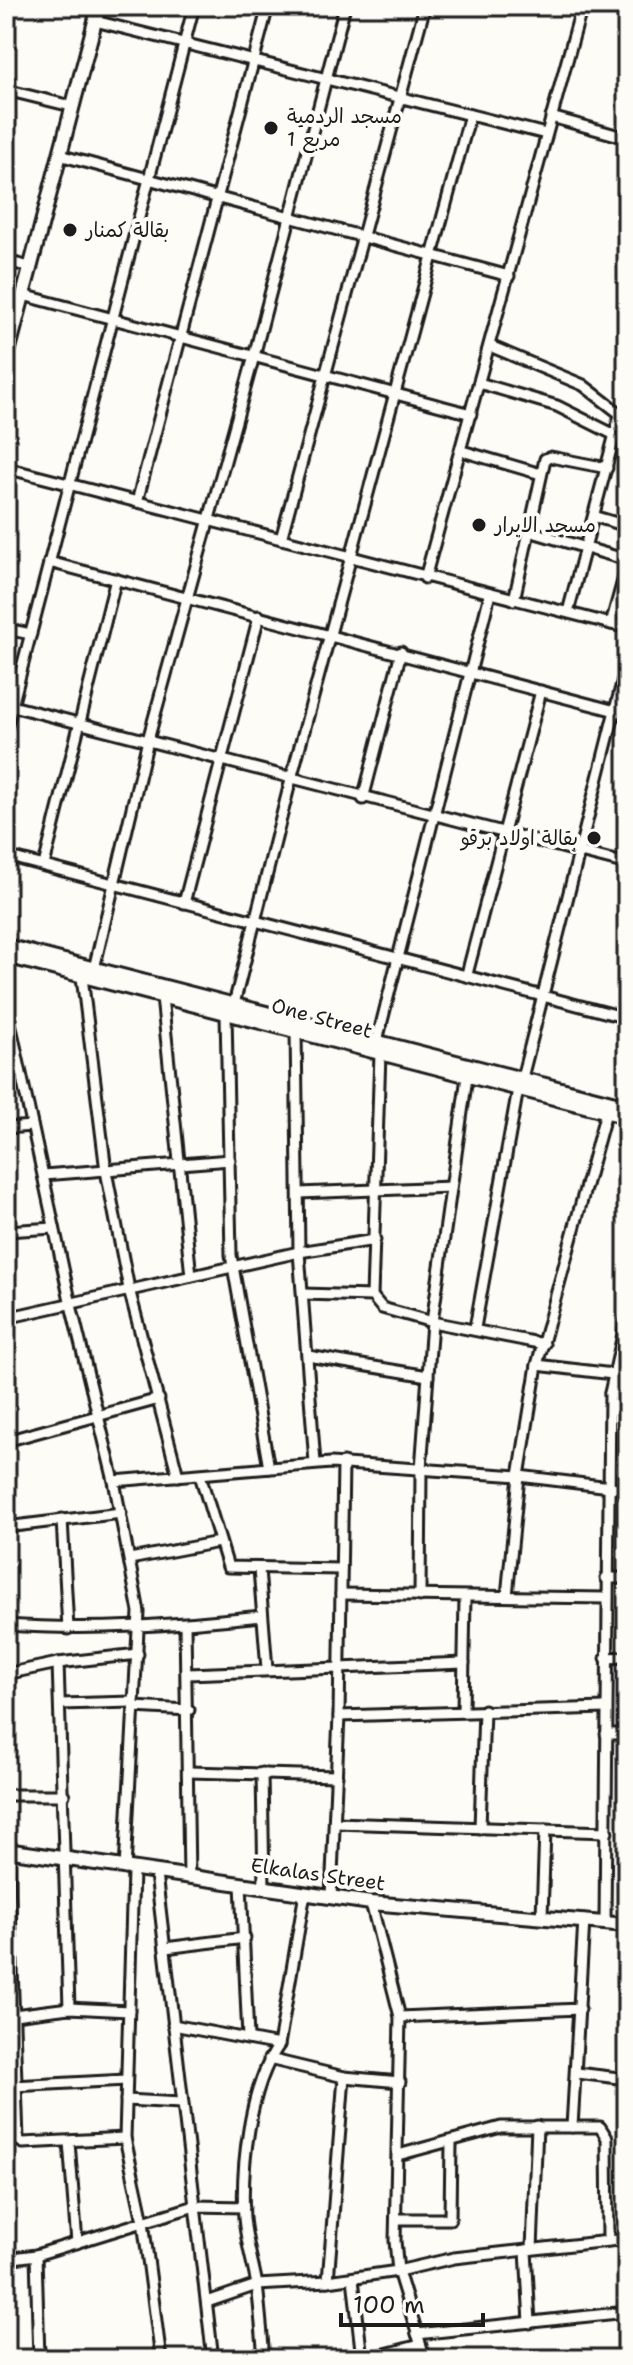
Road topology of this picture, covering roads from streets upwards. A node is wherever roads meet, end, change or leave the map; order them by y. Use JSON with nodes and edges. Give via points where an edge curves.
{"nodes":[{"id":1,"x":99,"y":6,"type":"edge"},
{"id":2,"x":194,"y":6,"type":"edge"},
{"id":3,"x":268,"y":6,"type":"edge"},
{"id":4,"x":345,"y":6,"type":"edge"},
{"id":5,"x":425,"y":6,"type":"edge"},
{"id":6,"x":582,"y":6,"type":"edge"},
{"id":7,"x":95,"y":21,"type":"junction"},
{"id":8,"x":184,"y":44,"type":"junction"},
{"id":9,"x":253,"y":60,"type":"junction"},
{"id":10,"x":324,"y":79,"type":"junction"},
{"id":11,"x":6,"y":90,"type":"edge"},
{"id":12,"x":399,"y":97,"type":"junction"},
{"id":13,"x":71,"y":106,"type":"junction"},
{"id":14,"x":470,"y":115,"type":"junction"},
{"id":15,"x":551,"y":117,"type":"junction"},
{"id":16,"x":546,"y":134,"type":"junction"},
{"id":17,"x":627,"y":138,"type":"edge"},
{"id":18,"x":59,"y":155,"type":"junction"},
{"id":19,"x":148,"y":181,"type":"junction"},
{"id":20,"x":218,"y":199,"type":"junction"},
{"id":21,"x":288,"y":216,"type":"junction"},
{"id":22,"x":365,"y":237,"type":"junction"},
{"id":23,"x":434,"y":256,"type":"junction"},
{"id":24,"x":6,"y":261,"type":"edge"},
{"id":25,"x":30,"y":267,"type":"junction"},
{"id":26,"x":509,"y":276,"type":"junction"},
{"id":27,"x":23,"y":295,"type":"junction"},
{"id":28,"x":112,"y":319,"type":"junction"},
{"id":29,"x":182,"y":336,"type":"junction"},
{"id":30,"x":490,"y":346,"type":"junction"},
{"id":31,"x":254,"y":356,"type":"junction"},
{"id":32,"x":6,"y":360,"type":"edge"},
{"id":33,"x":326,"y":376,"type":"junction"},
{"id":34,"x":479,"y":383,"type":"junction"},
{"id":35,"x":397,"y":395,"type":"junction"},
{"id":36,"x":471,"y":414,"type":"junction"},
{"id":37,"x":624,"y":417,"type":"edge"},
{"id":38,"x":615,"y":435,"type":"junction"},
{"id":39,"x":462,"y":451,"type":"junction"},
{"id":40,"x":6,"y":468,"type":"edge"},
{"id":41,"x":607,"y":468,"type":"junction"},
{"id":42,"x":541,"y":474,"type":"junction"},
{"id":43,"x":68,"y":485,"type":"junction"},
{"id":44,"x":137,"y":502,"type":"junction"},
{"id":45,"x":596,"y":517,"type":"junction"},
{"id":46,"x":207,"y":521,"type":"junction"},
{"id":47,"x":627,"y":526,"type":"edge"},
{"id":48,"x":529,"y":531,"type":"junction"},
{"id":49,"x":281,"y":539,"type":"junction"},
{"id":50,"x":587,"y":548,"type":"junction"},
{"id":51,"x":352,"y":557,"type":"junction"},
{"id":52,"x":627,"y":560,"type":"edge"},
{"id":53,"x":49,"y":562,"type":"junction"},
{"id":54,"x":627,"y":566,"type":"edge"},
{"id":55,"x":425,"y":578,"type":"junction"},
{"id":56,"x":116,"y":579,"type":"junction"},
{"id":57,"x":490,"y":594,"type":"junction"},
{"id":58,"x":187,"y":597,"type":"junction"},
{"id":59,"x":514,"y":600,"type":"junction"},
{"id":60,"x":568,"y":612,"type":"junction"},
{"id":61,"x":259,"y":616,"type":"junction"},
{"id":62,"x":611,"y":624,"type":"junction"},
{"id":63,"x":627,"y":628,"type":"edge"},
{"id":64,"x":6,"y":629,"type":"edge"},
{"id":65,"x":331,"y":633,"type":"junction"},
{"id":66,"x":31,"y":634,"type":"junction"},
{"id":67,"x":401,"y":652,"type":"junction"},
{"id":68,"x":627,"y":663,"type":"edge"},
{"id":69,"x":471,"y":670,"type":"junction"},
{"id":70,"x":541,"y":691,"type":"junction"},
{"id":71,"x":12,"y":706,"type":"junction"},
{"id":72,"x":616,"y":711,"type":"junction"},
{"id":73,"x":627,"y":714,"type":"edge"},
{"id":74,"x":81,"y":724,"type":"junction"},
{"id":75,"x":6,"y":729,"type":"edge"},
{"id":76,"x":148,"y":740,"type":"junction"},
{"id":77,"x":222,"y":760,"type":"junction"},
{"id":78,"x":291,"y":779,"type":"junction"},
{"id":79,"x":363,"y":799,"type":"junction"},
{"id":80,"x":432,"y":817,"type":"junction"},
{"id":81,"x":502,"y":833,"type":"junction"},
{"id":82,"x":578,"y":851,"type":"junction"},
{"id":83,"x":6,"y":856,"type":"edge"},
{"id":84,"x":627,"y":864,"type":"edge"},
{"id":85,"x":44,"y":865,"type":"junction"},
{"id":86,"x":114,"y":884,"type":"junction"},
{"id":87,"x":184,"y":903,"type":"junction"},
{"id":88,"x":255,"y":920,"type":"junction"},
{"id":89,"x":6,"y":946,"type":"edge"},
{"id":90,"x":6,"y":956,"type":"edge"},
{"id":91,"x":398,"y":956,"type":"junction"},
{"id":92,"x":94,"y":969,"type":"junction"},
{"id":93,"x":467,"y":974,"type":"junction"},
{"id":94,"x":82,"y":977,"type":"junction"},
{"id":95,"x":627,"y":993,"type":"edge"},
{"id":96,"x":162,"y":997,"type":"junction"},
{"id":97,"x":542,"y":997,"type":"junction"},
{"id":98,"x":6,"y":1004,"type":"edge"},
{"id":99,"x":230,"y":1009,"type":"junction"},
{"id":100,"x":624,"y":1017,"type":"edge"},
{"id":101,"x":296,"y":1031,"type":"junction"},
{"id":102,"x":9,"y":1033,"type":"edge"},
{"id":103,"x":361,"y":1043,"type":"junction"},
{"id":104,"x":379,"y":1047,"type":"junction"},
{"id":105,"x":467,"y":1077,"type":"junction"},
{"id":106,"x":520,"y":1083,"type":"junction"},
{"id":107,"x":627,"y":1106,"type":"edge"},
{"id":108,"x":606,"y":1112,"type":"junction"},
{"id":109,"x":627,"y":1117,"type":"edge"},
{"id":110,"x":32,"y":1126,"type":"junction"},
{"id":111,"x":6,"y":1128,"type":"edge"},
{"id":112,"x":230,"y":1160,"type":"junction"},
{"id":113,"x":179,"y":1165,"type":"junction"},
{"id":114,"x":106,"y":1171,"type":"junction"},
{"id":115,"x":44,"y":1175,"type":"junction"},
{"id":116,"x":451,"y":1187,"type":"junction"},
{"id":117,"x":378,"y":1189,"type":"junction"},
{"id":118,"x":299,"y":1193,"type":"junction"},
{"id":119,"x":54,"y":1228,"type":"junction"},
{"id":120,"x":6,"y":1231,"type":"edge"},
{"id":121,"x":375,"y":1240,"type":"junction"},
{"id":122,"x":299,"y":1252,"type":"junction"},
{"id":123,"x":232,"y":1267,"type":"junction"},
{"id":124,"x":191,"y":1276,"type":"junction"},
{"id":125,"x":129,"y":1289,"type":"junction"},
{"id":126,"x":303,"y":1294,"type":"junction"},
{"id":127,"x":372,"y":1296,"type":"junction"},
{"id":128,"x":71,"y":1305,"type":"junction"},
{"id":129,"x":627,"y":1316,"type":"edge"},
{"id":130,"x":6,"y":1318,"type":"edge"},
{"id":131,"x":432,"y":1322,"type":"junction"},
{"id":132,"x":475,"y":1328,"type":"junction"},
{"id":133,"x":544,"y":1344,"type":"junction"},
{"id":134,"x":308,"y":1356,"type":"junction"},
{"id":135,"x":537,"y":1365,"type":"junction"},
{"id":136,"x":613,"y":1374,"type":"junction"},
{"id":137,"x":428,"y":1376,"type":"junction"},
{"id":138,"x":610,"y":1393,"type":"junction"},
{"id":139,"x":627,"y":1395,"type":"edge"},
{"id":140,"x":159,"y":1399,"type":"junction"},
{"id":141,"x":98,"y":1416,"type":"junction"},
{"id":142,"x":6,"y":1441,"type":"edge"},
{"id":143,"x":315,"y":1463,"type":"junction"},
{"id":144,"x":343,"y":1463,"type":"junction"},
{"id":145,"x":269,"y":1468,"type":"junction"},
{"id":146,"x":421,"y":1469,"type":"junction"},
{"id":147,"x":200,"y":1475,"type":"junction"},
{"id":148,"x":178,"y":1476,"type":"junction"},
{"id":149,"x":519,"y":1476,"type":"junction"},
{"id":150,"x":114,"y":1481,"type":"junction"},
{"id":151,"x":608,"y":1487,"type":"junction"},
{"id":152,"x":627,"y":1489,"type":"edge"},
{"id":153,"x":121,"y":1513,"type":"junction"},
{"id":154,"x":62,"y":1519,"type":"junction"},
{"id":155,"x":6,"y":1527,"type":"edge"},
{"id":156,"x":219,"y":1542,"type":"junction"},
{"id":157,"x":130,"y":1559,"type":"junction"},
{"id":158,"x":259,"y":1569,"type":"junction"},
{"id":159,"x":341,"y":1569,"type":"junction"},
{"id":160,"x":606,"y":1578,"type":"junction"},
{"id":161,"x":627,"y":1578,"type":"edge"},
{"id":162,"x":341,"y":1594,"type":"junction"},
{"id":163,"x":420,"y":1596,"type":"junction"},
{"id":164,"x":507,"y":1596,"type":"junction"},
{"id":165,"x":465,"y":1597,"type":"junction"},
{"id":166,"x":607,"y":1598,"type":"junction"},
{"id":167,"x":262,"y":1616,"type":"junction"},
{"id":168,"x":185,"y":1624,"type":"junction"},
{"id":169,"x":6,"y":1625,"type":"edge"},
{"id":170,"x":139,"y":1627,"type":"junction"},
{"id":171,"x":68,"y":1629,"type":"junction"},
{"id":172,"x":138,"y":1654,"type":"junction"},
{"id":173,"x":627,"y":1657,"type":"edge"},
{"id":174,"x":606,"y":1658,"type":"junction"},
{"id":175,"x":58,"y":1663,"type":"junction"},
{"id":176,"x":464,"y":1663,"type":"junction"},
{"id":177,"x":267,"y":1669,"type":"junction"},
{"id":178,"x":339,"y":1670,"type":"junction"},
{"id":179,"x":6,"y":1674,"type":"edge"},
{"id":180,"x":188,"y":1674,"type":"junction"},
{"id":181,"x":60,"y":1704,"type":"junction"},
{"id":182,"x":133,"y":1704,"type":"junction"},
{"id":183,"x":606,"y":1708,"type":"junction"},
{"id":184,"x":189,"y":1710,"type":"junction"},
{"id":185,"x":484,"y":1710,"type":"junction"},
{"id":186,"x":463,"y":1711,"type":"junction"},
{"id":187,"x":339,"y":1716,"type":"junction"},
{"id":188,"x":606,"y":1734,"type":"junction"},
{"id":189,"x":627,"y":1734,"type":"edge"},
{"id":190,"x":189,"y":1772,"type":"junction"},
{"id":191,"x":262,"y":1773,"type":"junction"},
{"id":192,"x":337,"y":1776,"type":"junction"},
{"id":193,"x":6,"y":1795,"type":"edge"},
{"id":194,"x":64,"y":1795,"type":"junction"},
{"id":195,"x":335,"y":1823,"type":"junction"},
{"id":196,"x":480,"y":1828,"type":"junction"},
{"id":197,"x":545,"y":1830,"type":"junction"},
{"id":198,"x":607,"y":1832,"type":"junction"},
{"id":199,"x":7,"y":1850,"type":"edge"},
{"id":200,"x":66,"y":1857,"type":"junction"},
{"id":201,"x":129,"y":1870,"type":"junction"},
{"id":202,"x":156,"y":1874,"type":"junction"},
{"id":203,"x":189,"y":1878,"type":"junction"},
{"id":204,"x":241,"y":1884,"type":"junction"},
{"id":205,"x":264,"y":1887,"type":"junction"},
{"id":206,"x":305,"y":1893,"type":"junction"},
{"id":207,"x":331,"y":1897,"type":"junction"},
{"id":208,"x":371,"y":1903,"type":"junction"},
{"id":209,"x":542,"y":1916,"type":"junction"},
{"id":210,"x":584,"y":1920,"type":"junction"},
{"id":211,"x":605,"y":1922,"type":"junction"},
{"id":212,"x":627,"y":1925,"type":"edge"},
{"id":213,"x":245,"y":1938,"type":"junction"},
{"id":214,"x":165,"y":1948,"type":"junction"},
{"id":215,"x":69,"y":2008,"type":"junction"},
{"id":216,"x":580,"y":2009,"type":"junction"},
{"id":217,"x":129,"y":2011,"type":"junction"},
{"id":218,"x":11,"y":2015,"type":"edge"},
{"id":219,"x":400,"y":2017,"type":"junction"},
{"id":220,"x":173,"y":2025,"type":"junction"},
{"id":221,"x":248,"y":2038,"type":"junction"},
{"id":222,"x":279,"y":2045,"type":"junction"},
{"id":223,"x":269,"y":2059,"type":"junction"},
{"id":224,"x":577,"y":2073,"type":"junction"},
{"id":225,"x":344,"y":2077,"type":"junction"},
{"id":226,"x":627,"y":2079,"type":"edge"},
{"id":227,"x":126,"y":2080,"type":"junction"},
{"id":228,"x":400,"y":2082,"type":"junction"},
{"id":229,"x":11,"y":2093,"type":"edge"},
{"id":230,"x":126,"y":2100,"type":"junction"},
{"id":231,"x":181,"y":2103,"type":"junction"},
{"id":232,"x":537,"y":2126,"type":"junction"},
{"id":233,"x":572,"y":2127,"type":"junction"},
{"id":234,"x":125,"y":2138,"type":"junction"},
{"id":235,"x":69,"y":2142,"type":"junction"},
{"id":236,"x":451,"y":2143,"type":"junction"},
{"id":237,"x":398,"y":2155,"type":"junction"},
{"id":238,"x":195,"y":2206,"type":"junction"},
{"id":239,"x":244,"y":2207,"type":"junction"},
{"id":240,"x":396,"y":2219,"type":"junction"},
{"id":241,"x":143,"y":2221,"type":"junction"},
{"id":242,"x":627,"y":2239,"type":"edge"},
{"id":243,"x":608,"y":2241,"type":"junction"},
{"id":244,"x":77,"y":2243,"type":"junction"},
{"id":245,"x":529,"y":2250,"type":"junction"},
{"id":246,"x":36,"y":2255,"type":"junction"},
{"id":247,"x":6,"y":2259,"type":"edge"},
{"id":248,"x":398,"y":2271,"type":"junction"},
{"id":249,"x":353,"y":2278,"type":"junction"},
{"id":250,"x":328,"y":2281,"type":"junction"},
{"id":251,"x":257,"y":2285,"type":"junction"},
{"id":252,"x":207,"y":2302,"type":"junction"},
{"id":253,"x":627,"y":2312,"type":"edge"},
{"id":254,"x":530,"y":2323,"type":"junction"},
{"id":255,"x":417,"y":2334,"type":"junction"},
{"id":256,"x":420,"y":2345,"type":"junction"},
{"id":257,"x":39,"y":2359,"type":"edge"},
{"id":258,"x":161,"y":2359,"type":"edge"},
{"id":259,"x":213,"y":2359,"type":"edge"},
{"id":260,"x":264,"y":2359,"type":"edge"},
{"id":261,"x":364,"y":2359,"type":"edge"},
{"id":262,"x":425,"y":2359,"type":"edge"}],
"edges":[{"from":1,"to":7,"type":"street"},
{"from":2,"to":8,"type":"street"},
{"from":3,"to":9,"type":"street"},
{"from":4,"to":10,"type":"street"},
{"from":5,"to":12,"type":"street"},
{"from":6,"to":15,"type":"street"},
{"from":7,"to":8,"type":"street"},
{"from":7,"to":13,"type":"street"},
{"from":8,"to":9,"type":"street"},
{"from":8,"to":19,"type":"street"},
{"from":9,"to":10,"type":"street"},
{"from":9,"to":20,"type":"street"},
{"from":10,"to":12,"type":"street"},
{"from":10,"to":21,"type":"street"},
{"from":11,"to":13,"type":"street"},
{"from":12,"to":14,"type":"street"},
{"from":12,"to":22,"type":"street"},
{"from":13,"to":18,"type":"street"},
{"from":14,"to":16,"type":"street"},
{"from":14,"to":23,"type":"street"},
{"from":15,"to":16,"type":"street"},
{"from":15,"to":17,"type":"street"},
{"from":16,"to":26,"type":"street"},
{"from":18,"to":19,"type":"street"},
{"from":18,"to":25,"type":"street"},
{"from":19,"to":20,"type":"street"},
{"from":19,"to":28,"type":"street"},
{"from":20,"to":21,"type":"street"},
{"from":20,"to":29,"type":"street"},
{"from":21,"to":22,"type":"street"},
{"from":21,"to":31,"type":"street"},
{"from":22,"to":23,"type":"street"},
{"from":22,"to":33,"type":"street"},
{"from":23,"to":26,"type":"street"},
{"from":23,"to":35,"type":"street"},
{"from":24,"to":25,"type":"street"},
{"from":25,"to":27,"type":"street"},
{"from":26,"to":30,"type":"street"},
{"from":27,"to":28,"type":"street"},
{"from":27,"to":32,"type":"street"},
{"from":28,"to":29,"type":"street"},
{"from":28,"to":43,"type":"street"},
{"from":29,"to":31,"type":"street"},
{"from":29,"to":44,"type":"street"},
{"from":30,"to":34,"type":"street"},
{"from":30,"to":37,"type":"street","via":[[583,385]]},
{"from":31,"to":33,"type":"street"},
{"from":31,"to":46,"type":"street"},
{"from":33,"to":35,"type":"street"},
{"from":33,"to":49,"type":"street"},
{"from":34,"to":36,"type":"street"},
{"from":34,"to":38,"type":"street","via":[[557,406]]},
{"from":35,"to":36,"type":"street"},
{"from":35,"to":51,"type":"street"},
{"from":36,"to":39,"type":"street"},
{"from":37,"to":38,"type":"street"},
{"from":38,"to":41,"type":"street"},
{"from":39,"to":42,"type":"street"},
{"from":39,"to":55,"type":"street"},
{"from":40,"to":43,"type":"street"},
{"from":41,"to":42,"type":"street","via":[[547,457]]},
{"from":41,"to":45,"type":"street"},
{"from":42,"to":48,"type":"street"},
{"from":43,"to":44,"type":"street"},
{"from":43,"to":53,"type":"street"},
{"from":44,"to":46,"type":"street"},
{"from":45,"to":47,"type":"street"},
{"from":45,"to":50,"type":"street"},
{"from":46,"to":49,"type":"street"},
{"from":46,"to":58,"type":"street"},
{"from":48,"to":50,"type":"street"},
{"from":48,"to":59,"type":"street"},
{"from":49,"to":51,"type":"street"},
{"from":50,"to":52,"type":"street"},
{"from":50,"to":60,"type":"street"},
{"from":51,"to":55,"type":"street"},
{"from":51,"to":65,"type":"street"},
{"from":53,"to":56,"type":"street"},
{"from":53,"to":66,"type":"street"},
{"from":54,"to":62,"type":"street"},
{"from":55,"to":57,"type":"street"},
{"from":56,"to":58,"type":"street"},
{"from":56,"to":74,"type":"street"},
{"from":57,"to":59,"type":"street"},
{"from":57,"to":69,"type":"street"},
{"from":58,"to":61,"type":"street"},
{"from":58,"to":76,"type":"street"},
{"from":59,"to":60,"type":"street"},
{"from":60,"to":62,"type":"street"},
{"from":61,"to":65,"type":"street"},
{"from":61,"to":77,"type":"street"},
{"from":62,"to":63,"type":"street"},
{"from":64,"to":66,"type":"street"},
{"from":65,"to":67,"type":"street"},
{"from":65,"to":78,"type":"street"},
{"from":66,"to":71,"type":"street"},
{"from":67,"to":69,"type":"street"},
{"from":67,"to":79,"type":"street"},
{"from":68,"to":72,"type":"street"},
{"from":69,"to":70,"type":"street"},
{"from":69,"to":80,"type":"street"},
{"from":70,"to":72,"type":"street"},
{"from":70,"to":81,"type":"street"},
{"from":71,"to":74,"type":"street"},
{"from":71,"to":75,"type":"street"},
{"from":72,"to":73,"type":"street"},
{"from":72,"to":82,"type":"street"},
{"from":74,"to":76,"type":"street"},
{"from":74,"to":85,"type":"street"},
{"from":76,"to":77,"type":"street"},
{"from":76,"to":86,"type":"street"},
{"from":77,"to":78,"type":"street"},
{"from":77,"to":87,"type":"street"},
{"from":78,"to":79,"type":"street"},
{"from":78,"to":88,"type":"street"},
{"from":79,"to":80,"type":"street"},
{"from":80,"to":81,"type":"street"},
{"from":80,"to":91,"type":"street"},
{"from":81,"to":82,"type":"street"},
{"from":81,"to":93,"type":"street"},
{"from":82,"to":84,"type":"street"},
{"from":82,"to":97,"type":"street"},
{"from":83,"to":85,"type":"street"},
{"from":85,"to":86,"type":"street"},
{"from":86,"to":87,"type":"street"},
{"from":86,"to":92,"type":"street"},
{"from":87,"to":88,"type":"street"},
{"from":88,"to":91,"type":"street"},
{"from":88,"to":99,"type":"street"},
{"from":89,"to":92,"type":"street","name":"One Street"},
{"from":90,"to":94,"type":"street","name":"One Street"},
{"from":91,"to":93,"type":"street"},
{"from":91,"to":104,"type":"street"},
{"from":92,"to":99,"type":"street","name":"One Street"},
{"from":93,"to":97,"type":"street"},
{"from":94,"to":96,"type":"street","name":"One Street"},
{"from":94,"to":114,"type":"street"},
{"from":95,"to":100,"type":"street"},
{"from":96,"to":99,"type":"street","name":"One Street"},
{"from":96,"to":113,"type":"street"},
{"from":97,"to":100,"type":"street"},
{"from":97,"to":106,"type":"street"},
{"from":98,"to":102,"type":"street"},
{"from":99,"to":101,"type":"street","name":"One Street"},
{"from":99,"to":103,"type":"street","name":"One Street"},
{"from":99,"to":112,"type":"street"},
{"from":101,"to":103,"type":"street","name":"One Street"},
{"from":101,"to":118,"type":"street"},
{"from":102,"to":110,"type":"street"},
{"from":103,"to":104,"type":"street","name":"One Street"},
{"from":104,"to":105,"type":"street","name":"One Street"},
{"from":104,"to":106,"type":"street","name":"One Street"},
{"from":104,"to":117,"type":"street"},
{"from":105,"to":106,"type":"street","name":"One Street"},
{"from":105,"to":116,"type":"street"},
{"from":106,"to":107,"type":"street","name":"One Street"},
{"from":106,"to":108,"type":"street","name":"One Street"},
{"from":106,"to":132,"type":"street"},
{"from":108,"to":109,"type":"street","name":"One Street"},
{"from":108,"to":133,"type":"street"},
{"from":110,"to":111,"type":"street"},
{"from":110,"to":115,"type":"street"},
{"from":112,"to":113,"type":"street"},
{"from":112,"to":123,"type":"street"},
{"from":113,"to":114,"type":"street"},
{"from":113,"to":124,"type":"street"},
{"from":114,"to":115,"type":"street"},
{"from":114,"to":125,"type":"street"},
{"from":115,"to":119,"type":"street"},
{"from":116,"to":117,"type":"street"},
{"from":116,"to":131,"type":"street"},
{"from":117,"to":118,"type":"street"},
{"from":117,"to":121,"type":"street"},
{"from":118,"to":122,"type":"street"},
{"from":119,"to":120,"type":"street"},
{"from":119,"to":128,"type":"street"},
{"from":121,"to":122,"type":"street"},
{"from":121,"to":127,"type":"street"},
{"from":122,"to":123,"type":"street"},
{"from":122,"to":126,"type":"street"},
{"from":123,"to":124,"type":"street"},
{"from":123,"to":145,"type":"street"},
{"from":124,"to":125,"type":"street"},
{"from":125,"to":128,"type":"street"},
{"from":125,"to":140,"type":"street"},
{"from":126,"to":127,"type":"street"},
{"from":126,"to":134,"type":"street"},
{"from":127,"to":131,"type":"street","via":[[382,1308]]},
{"from":128,"to":130,"type":"street"},
{"from":128,"to":141,"type":"street"},
{"from":129,"to":136,"type":"street"},
{"from":131,"to":132,"type":"street"},
{"from":131,"to":137,"type":"street"},
{"from":132,"to":133,"type":"street"},
{"from":133,"to":135,"type":"street"},
{"from":134,"to":137,"type":"street"},
{"from":134,"to":143,"type":"street"},
{"from":135,"to":136,"type":"street"},
{"from":135,"to":149,"type":"street"},
{"from":136,"to":138,"type":"street"},
{"from":137,"to":146,"type":"street"},
{"from":138,"to":139,"type":"street"},
{"from":138,"to":151,"type":"street"},
{"from":140,"to":141,"type":"street"},
{"from":140,"to":148,"type":"street"},
{"from":141,"to":142,"type":"street"},
{"from":141,"to":150,"type":"street"},
{"from":143,"to":144,"type":"street"},
{"from":143,"to":145,"type":"street"},
{"from":144,"to":146,"type":"street"},
{"from":144,"to":159,"type":"street"},
{"from":145,"to":147,"type":"street"},
{"from":146,"to":149,"type":"street"},
{"from":146,"to":163,"type":"street"},
{"from":147,"to":148,"type":"street"},
{"from":147,"to":156,"type":"street"},
{"from":148,"to":150,"type":"street"},
{"from":149,"to":151,"type":"street"},
{"from":149,"to":164,"type":"street"},
{"from":150,"to":153,"type":"street"},
{"from":151,"to":152,"type":"street"},
{"from":151,"to":160,"type":"street"},
{"from":153,"to":154,"type":"street"},
{"from":153,"to":157,"type":"street"},
{"from":154,"to":155,"type":"street"},
{"from":154,"to":171,"type":"street"},
{"from":156,"to":157,"type":"street"},
{"from":156,"to":158,"type":"street","via":[[228,1567]]},
{"from":157,"to":170,"type":"street"},
{"from":158,"to":159,"type":"street"},
{"from":158,"to":167,"type":"street"},
{"from":159,"to":162,"type":"street"},
{"from":160,"to":161,"type":"street"},
{"from":160,"to":166,"type":"street"},
{"from":162,"to":163,"type":"street"},
{"from":162,"to":178,"type":"street"},
{"from":163,"to":165,"type":"street"},
{"from":164,"to":165,"type":"street"},
{"from":164,"to":166,"type":"street"},
{"from":165,"to":176,"type":"street"},
{"from":166,"to":174,"type":"street"},
{"from":167,"to":168,"type":"street"},
{"from":167,"to":177,"type":"street"},
{"from":168,"to":170,"type":"street"},
{"from":168,"to":180,"type":"street"},
{"from":169,"to":171,"type":"street"},
{"from":170,"to":171,"type":"street"},
{"from":170,"to":172,"type":"street"},
{"from":172,"to":175,"type":"street"},
{"from":172,"to":182,"type":"street"},
{"from":173,"to":174,"type":"street"},
{"from":174,"to":183,"type":"street"},
{"from":175,"to":179,"type":"street"},
{"from":175,"to":181,"type":"street"},
{"from":176,"to":178,"type":"street"},
{"from":176,"to":186,"type":"street"},
{"from":177,"to":178,"type":"street"},
{"from":177,"to":180,"type":"street"},
{"from":178,"to":187,"type":"street"},
{"from":180,"to":184,"type":"street"},
{"from":181,"to":182,"type":"street"},
{"from":181,"to":194,"type":"street"},
{"from":182,"to":184,"type":"street"},
{"from":182,"to":201,"type":"street"},
{"from":183,"to":185,"type":"street"},
{"from":183,"to":188,"type":"street"},
{"from":184,"to":190,"type":"street"},
{"from":185,"to":186,"type":"street"},
{"from":185,"to":196,"type":"street"},
{"from":186,"to":187,"type":"street"},
{"from":187,"to":192,"type":"street"},
{"from":188,"to":189,"type":"street"},
{"from":188,"to":198,"type":"street"},
{"from":190,"to":191,"type":"street"},
{"from":190,"to":203,"type":"street"},
{"from":191,"to":192,"type":"street"},
{"from":191,"to":205,"type":"street"},
{"from":192,"to":195,"type":"street"},
{"from":193,"to":194,"type":"street"},
{"from":194,"to":200,"type":"street"},
{"from":195,"to":196,"type":"street"},
{"from":195,"to":207,"type":"street"},
{"from":196,"to":197,"type":"street"},
{"from":197,"to":198,"type":"street"},
{"from":197,"to":209,"type":"street"},
{"from":198,"to":211,"type":"street"},
{"from":199,"to":200,"type":"street","name":"Elkalas Street"},
{"from":199,"to":218,"type":"street"},
{"from":200,"to":201,"type":"street","name":"Elkalas Street"},
{"from":200,"to":215,"type":"street"},
{"from":201,"to":202,"type":"street","name":"Elkalas Street"},
{"from":201,"to":217,"type":"street"},
{"from":202,"to":203,"type":"street","name":"Elkalas Street"},
{"from":202,"to":214,"type":"street"},
{"from":203,"to":204,"type":"street","name":"Elkalas Street"},
{"from":204,"to":205,"type":"street","name":"Elkalas Street"},
{"from":204,"to":213,"type":"street"},
{"from":205,"to":206,"type":"street","name":"Elkalas Street"},
{"from":206,"to":207,"type":"street","name":"Elkalas Street"},
{"from":206,"to":222,"type":"street"},
{"from":207,"to":208,"type":"street","name":"Elkalas Street"},
{"from":208,"to":209,"type":"street","name":"Elkalas Street"},
{"from":208,"to":219,"type":"street"},
{"from":209,"to":210,"type":"street","name":"Elkalas Street"},
{"from":210,"to":211,"type":"street","name":"Elkalas Street"},
{"from":210,"to":216,"type":"street"},
{"from":211,"to":212,"type":"street","name":"Elkalas Street"},
{"from":213,"to":214,"type":"street"},
{"from":213,"to":221,"type":"street"},
{"from":214,"to":220,"type":"street"},
{"from":215,"to":217,"type":"street"},
{"from":215,"to":218,"type":"street"},
{"from":216,"to":219,"type":"street"},
{"from":216,"to":224,"type":"street"},
{"from":217,"to":227,"type":"street"},
{"from":218,"to":229,"type":"street"},
{"from":219,"to":228,"type":"street"},
{"from":220,"to":221,"type":"street"},
{"from":220,"to":231,"type":"street"},
{"from":221,"to":222,"type":"street"},
{"from":222,"to":223,"type":"street"},
{"from":223,"to":225,"type":"street"},
{"from":223,"to":239,"type":"street","via":[[252,2121]]},
{"from":224,"to":226,"type":"street"},
{"from":224,"to":233,"type":"street"},
{"from":225,"to":228,"type":"street"},
{"from":225,"to":250,"type":"street"},
{"from":227,"to":229,"type":"street"},
{"from":227,"to":230,"type":"street"},
{"from":228,"to":237,"type":"street"},
{"from":229,"to":235,"type":"street","via":[[20,2143]]},
{"from":230,"to":231,"type":"street"},
{"from":230,"to":234,"type":"street"},
{"from":231,"to":238,"type":"street"},
{"from":232,"to":233,"type":"street"},
{"from":232,"to":236,"type":"street","via":[[501,2127]]},
{"from":232,"to":245,"type":"street"},
{"from":233,"to":243,"type":"street","via":[[600,2127],[606,2133]]},
{"from":234,"to":235,"type":"street"},
{"from":234,"to":241,"type":"street"},
{"from":235,"to":244,"type":"street"},
{"from":236,"to":237,"type":"street"},
{"from":236,"to":240,"type":"street","via":[[450,2219]]},
{"from":237,"to":240,"type":"street"},
{"from":238,"to":239,"type":"street"},
{"from":238,"to":241,"type":"street"},
{"from":238,"to":252,"type":"street"},
{"from":239,"to":251,"type":"street"},
{"from":240,"to":248,"type":"street"},
{"from":241,"to":244,"type":"street"},
{"from":241,"to":258,"type":"street"},
{"from":242,"to":243,"type":"street"},
{"from":243,"to":245,"type":"street"},
{"from":244,"to":246,"type":"street"},
{"from":245,"to":248,"type":"street"},
{"from":245,"to":254,"type":"street"},
{"from":246,"to":247,"type":"street"},
{"from":246,"to":257,"type":"street"},
{"from":248,"to":249,"type":"street"},
{"from":248,"to":255,"type":"street"},
{"from":249,"to":250,"type":"street"},
{"from":249,"to":261,"type":"street"},
{"from":250,"to":251,"type":"street"},
{"from":251,"to":252,"type":"street"},
{"from":251,"to":260,"type":"street"},
{"from":252,"to":259,"type":"street"},
{"from":253,"to":254,"type":"street"},
{"from":254,"to":255,"type":"street"},
{"from":255,"to":256,"type":"street"},
{"from":256,"to":261,"type":"street"},
{"from":256,"to":262,"type":"street"}]}
